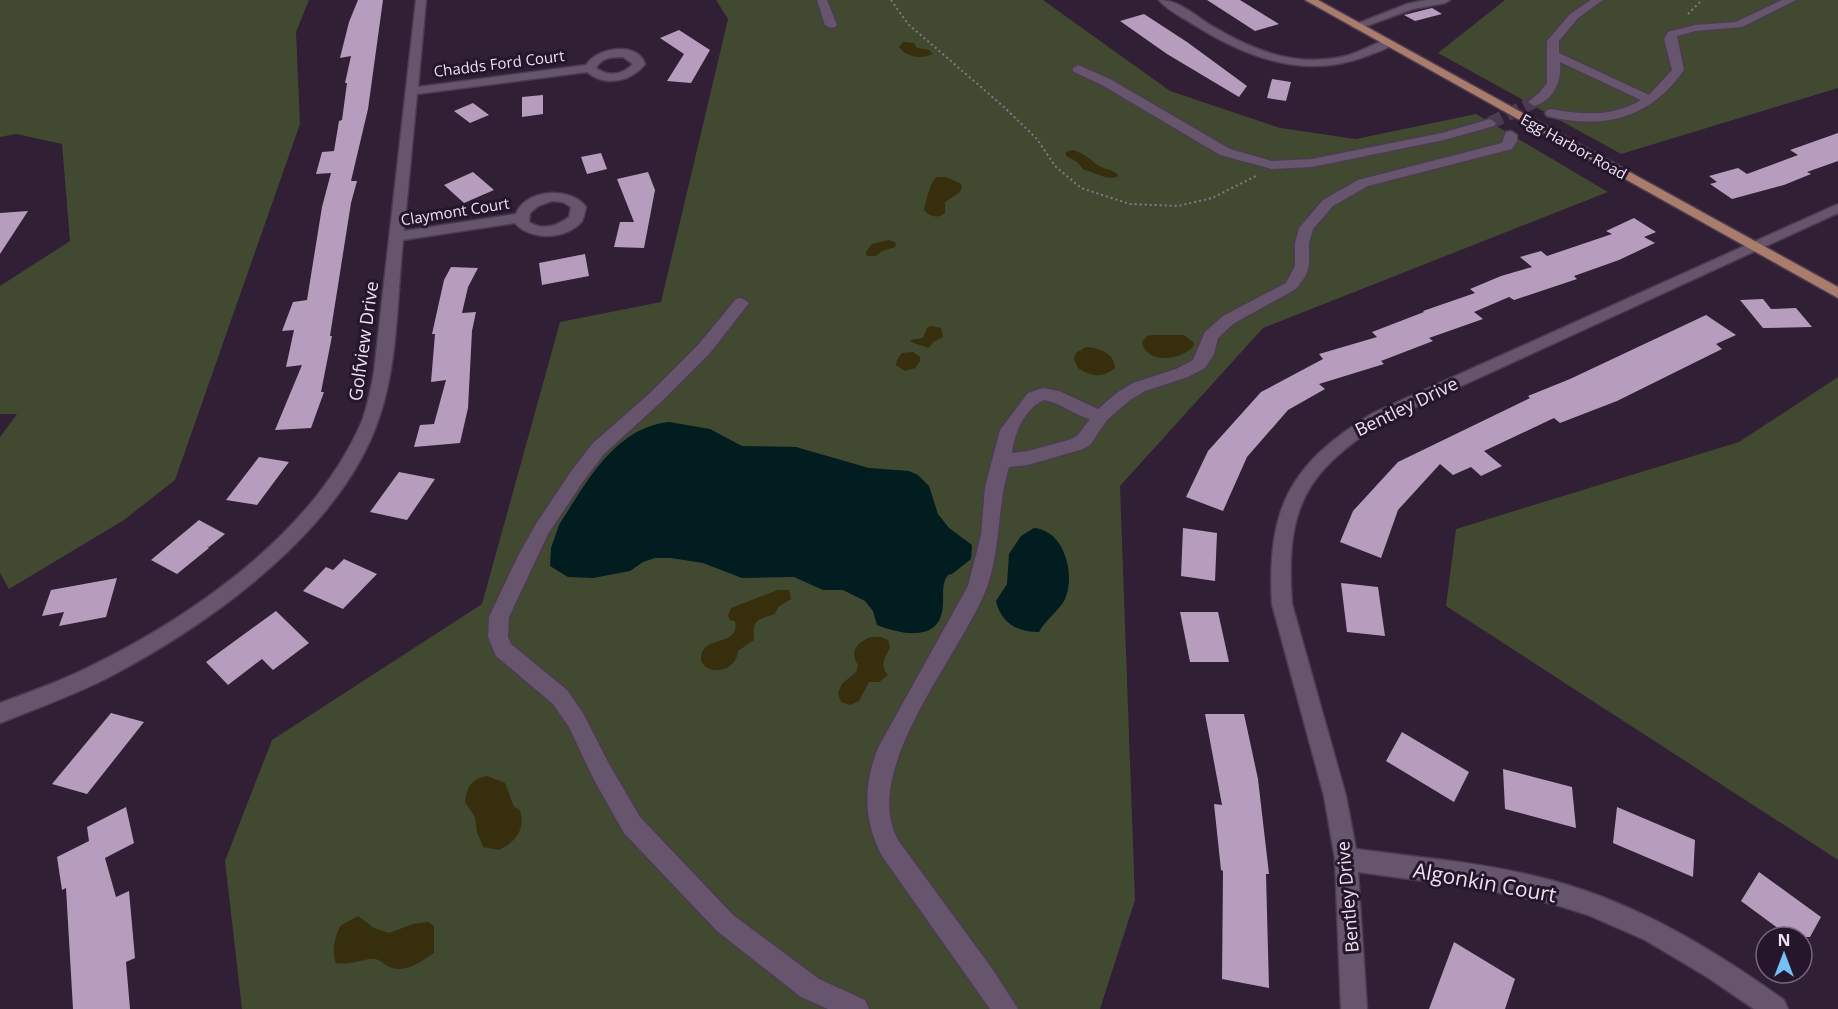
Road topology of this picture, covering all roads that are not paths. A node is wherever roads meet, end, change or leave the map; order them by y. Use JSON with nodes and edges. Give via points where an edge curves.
{"nodes":[{"id":1,"x":421,"y":0,"type":"edge"},
{"id":2,"x":822,"y":0,"type":"edge"},
{"id":3,"x":1164,"y":0,"type":"edge"},
{"id":4,"x":1310,"y":0,"type":"edge"},
{"id":5,"x":1445,"y":0,"type":"edge"},
{"id":6,"x":1598,"y":0,"type":"edge"},
{"id":7,"x":1791,"y":0,"type":"edge"},
{"id":8,"x":831,"y":25,"type":"dead end"},
{"id":9,"x":1357,"y":26,"type":"junction"},
{"id":10,"x":1388,"y":43,"type":"junction"},
{"id":11,"x":1555,"y":55,"type":"junction"},
{"id":12,"x":590,"y":68,"type":"dead end"},
{"id":13,"x":1078,"y":69,"type":"dead end"},
{"id":14,"x":412,"y":91,"type":"junction"},
{"id":15,"x":1651,"y":100,"type":"junction"},
{"id":16,"x":1534,"y":102,"type":"tunnel mouth"},
{"id":17,"x":1551,"y":113,"type":"tunnel mouth"},
{"id":18,"x":1490,"y":123,"type":"tunnel mouth"},
{"id":19,"x":1511,"y":135,"type":"dead end"},
{"id":20,"x":1438,"y":137,"type":"junction"},
{"id":21,"x":1491,"y":150,"type":"junction"},
{"id":22,"x":1838,"y":208,"type":"edge"},
{"id":23,"x":521,"y":218,"type":"dead end"},
{"id":24,"x":395,"y":237,"type":"junction"},
{"id":25,"x":1753,"y":245,"type":"junction"},
{"id":26,"x":1838,"y":293,"type":"edge"},
{"id":27,"x":741,"y":303,"type":"dead end"},
{"id":28,"x":1101,"y":416,"type":"junction"},
{"id":29,"x":1002,"y":461,"type":"junction"},
{"id":30,"x":0,"y":713,"type":"edge"},
{"id":31,"x":1346,"y":859,"type":"junction"},
{"id":32,"x":856,"y":1009,"type":"edge"},
{"id":33,"x":1005,"y":1009,"type":"edge"},
{"id":34,"x":1354,"y":1009,"type":"edge"},
{"id":35,"x":1776,"y":1009,"type":"edge"}],
"edges":[{"from":1,"to":14,"type":"street","name":"Golfview Drive"},
{"from":2,"to":8,"type":"street"},
{"from":3,"to":10,"type":"street","via":[[1237,46],[1287,62],[1337,61]]},
{"from":4,"to":9,"type":"main road","name":"Egg Harbor Road"},
{"from":5,"to":9,"type":"street","via":[[1411,6]]},
{"from":6,"to":11,"type":"street","via":[[1558,33],[1553,41]]},
{"from":7,"to":15,"type":"street","via":[[1738,25],[1672,34],[1678,70]]},
{"from":9,"to":10,"type":"main road","name":"Egg Harbor Road"},
{"from":10,"to":25,"type":"main road","name":"Egg Harbor Road"},
{"from":11,"to":15,"type":"street"},
{"from":11,"to":16,"type":"street","via":[[1553,82]]},
{"from":12,"to":14,"type":"street","name":"Chadds Ford Court"},
{"from":13,"to":20,"type":"street","via":[[1225,152],[1260,163],[1312,163]]},
{"from":14,"to":24,"type":"street","name":"Golfview Drive"},
{"from":15,"to":17,"type":"street","via":[[1606,117]]},
{"from":18,"to":20,"type":"street"},
{"from":19,"to":21,"type":"street","via":[[1510,144]]},
{"from":20,"to":21,"type":"street","via":[[1452,145],[1479,145]]},
{"from":21,"to":28,"type":"street","via":[[1363,183],[1328,203],[1306,228],[1302,266],[1291,285],[1222,325],[1211,336],[1199,364],[1139,387]]},
{"from":22,"to":25,"type":"street","name":"Bentley Drive"},
{"from":23,"to":24,"type":"street","name":"Claymont Court"},
{"from":24,"to":30,"type":"street","name":"Golfview Drive","via":[[377,396],[358,447],[320,503],[259,567],[195,615],[103,670]]},
{"from":25,"to":26,"type":"main road","name":"Egg Harbor Road"},
{"from":25,"to":31,"type":"street","name":"Bentley Drive","via":[[1379,417],[1331,448],[1313,466],[1287,517],[1281,552],[1282,604],[1320,734]]},
{"from":27,"to":32,"type":"street","via":[[685,368],[598,449],[576,478],[527,556],[499,617],[498,637],[503,650],[560,697],[633,825],[725,923],[810,988]]},
{"from":28,"to":29,"type":"street","via":[[1077,444]]},
{"from":28,"to":29,"type":"street","via":[[1053,395],[1034,397],[1006,434]]},
{"from":29,"to":33,"type":"street","via":[[977,586],[887,753],[878,804],[879,822],[891,850]]},
{"from":31,"to":34,"type":"street","name":"Bentley Drive"},
{"from":31,"to":35,"type":"street","name":"Algonkin Court","via":[[1519,884],[1604,909],[1693,952]]}]}
